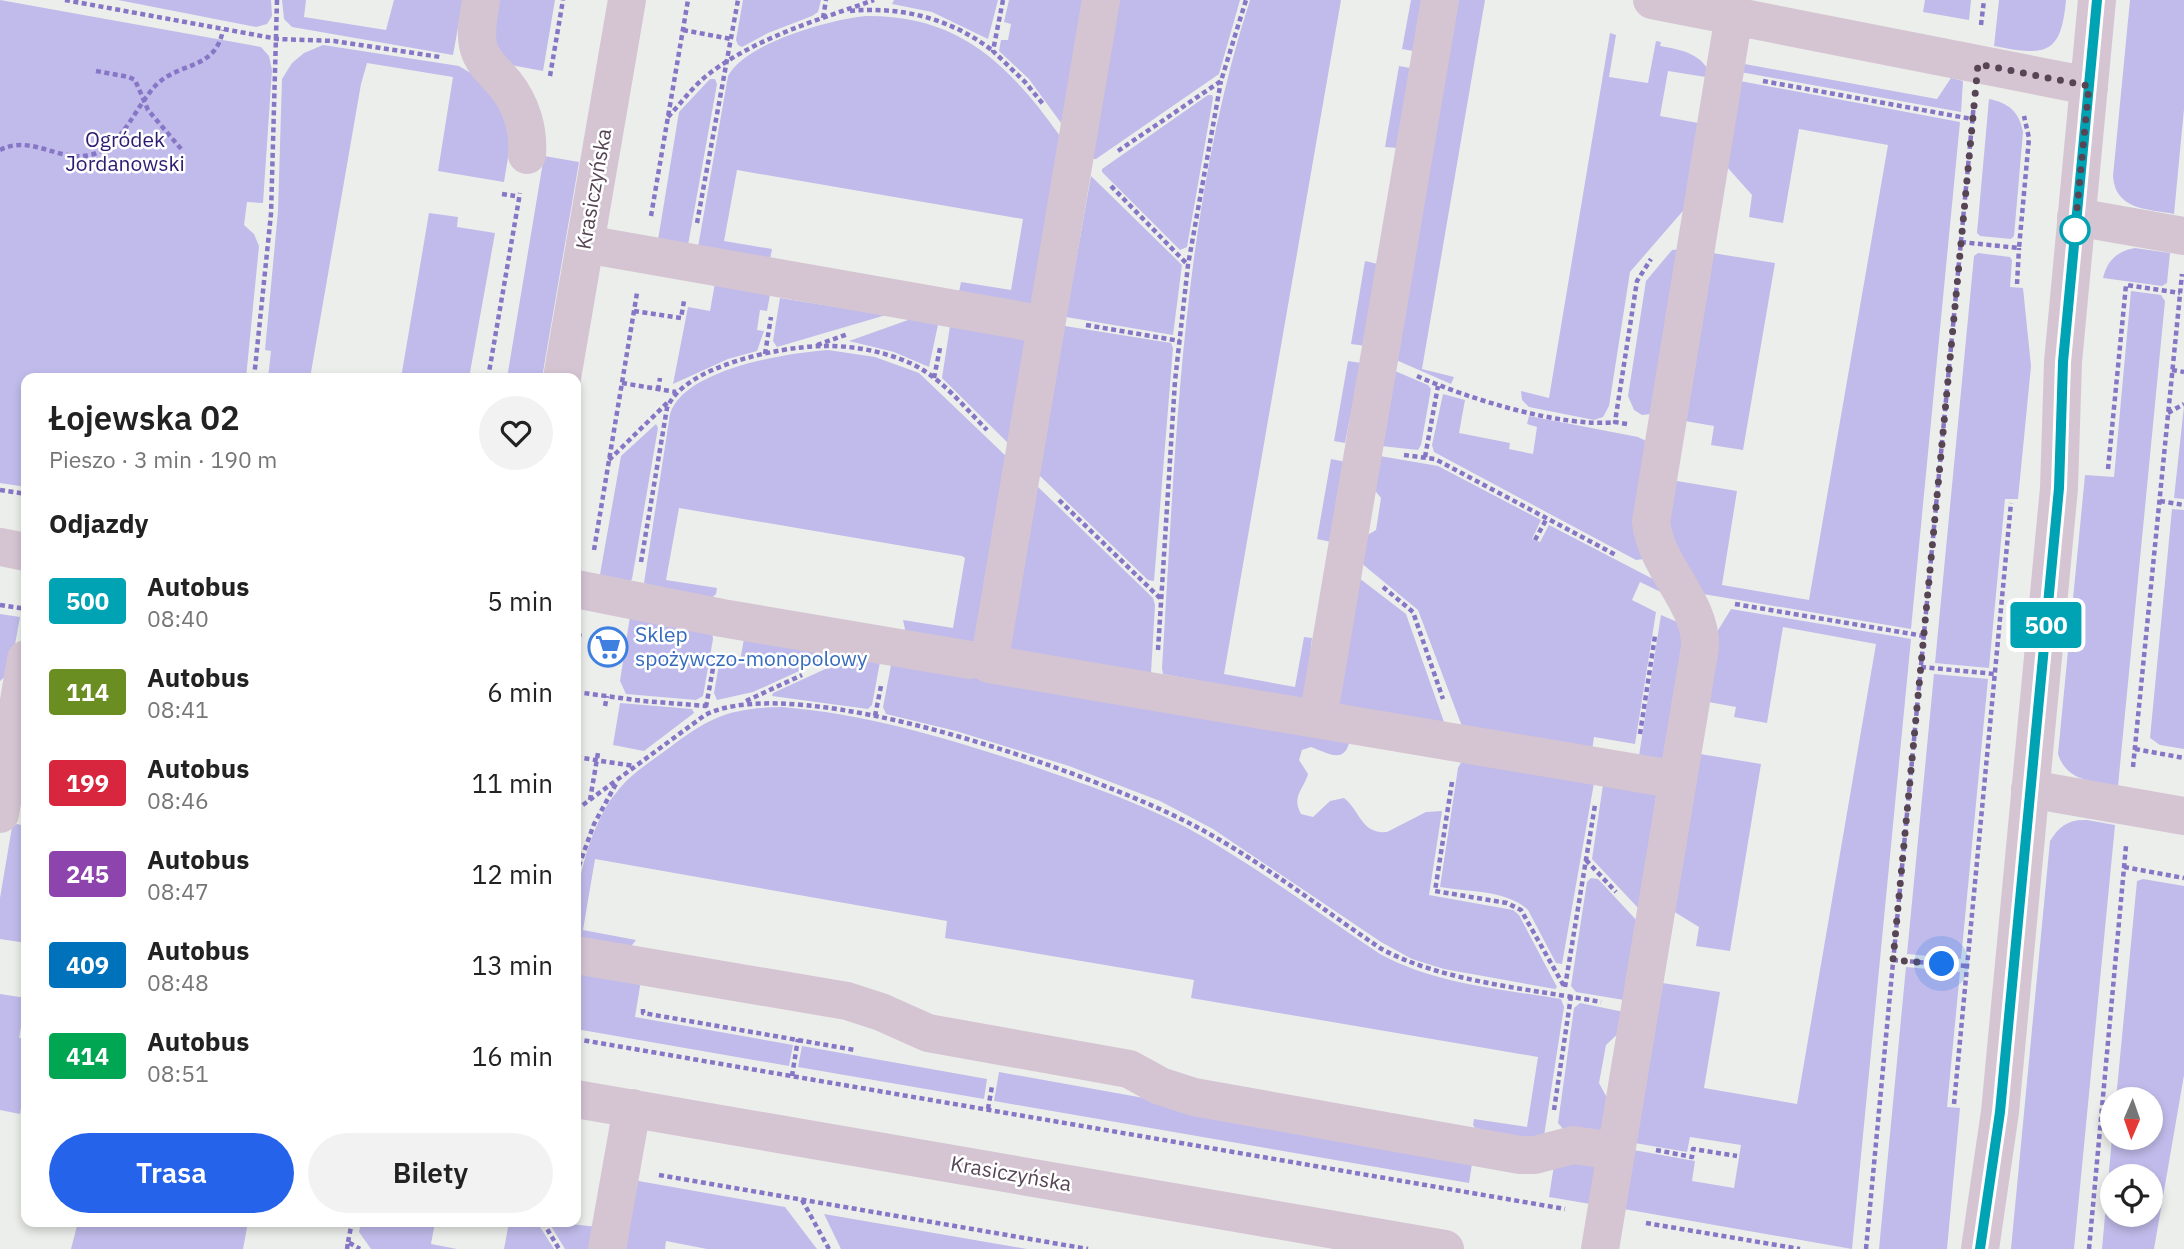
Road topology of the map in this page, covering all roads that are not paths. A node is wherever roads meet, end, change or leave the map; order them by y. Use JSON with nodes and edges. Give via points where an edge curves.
{"nodes":[{"id":1,"x":481,"y":0,"type":"edge"},
{"id":2,"x":626,"y":0,"type":"edge"},
{"id":3,"x":1101,"y":0,"type":"edge"},
{"id":4,"x":1440,"y":0,"type":"edge"},
{"id":5,"x":1652,"y":0,"type":"edge"},
{"id":6,"x":2097,"y":0,"type":"edge"},
{"id":7,"x":1734,"y":15,"type":"junction"},
{"id":8,"x":2089,"y":86,"type":"junction"},
{"id":9,"x":526,"y":139,"type":"road end"},
{"id":10,"x":2076,"y":217,"type":"junction"},
{"id":11,"x":585,"y":244,"type":"junction"},
{"id":12,"x":2183,"y":252,"type":"edge"},
{"id":13,"x":1047,"y":322,"type":"junction"},
{"id":14,"x":563,"y":373,"type":"edge"},
{"id":15,"x":0,"y":547,"type":"edge"},
{"id":16,"x":21,"y":551,"type":"edge"},
{"id":17,"x":581,"y":590,"type":"edge"},
{"id":18,"x":970,"y":660,"type":"dead end"},
{"id":19,"x":21,"y":689,"type":"edge"},
{"id":20,"x":1318,"y":719,"type":"junction"},
{"id":21,"x":1678,"y":780,"type":"junction"},
{"id":22,"x":2030,"y":789,"type":"junction"},
{"id":23,"x":0,"y":814,"type":"edge"},
{"id":24,"x":2184,"y":816,"type":"edge"},
{"id":25,"x":581,"y":956,"type":"edge"},
{"id":26,"x":581,"y":1100,"type":"edge"},
{"id":27,"x":632,"y":1108,"type":"junction"},
{"id":28,"x":1617,"y":1147,"type":"junction"},
{"id":29,"x":1603,"y":1232,"type":"edge"},
{"id":30,"x":1318,"y":1238,"type":"edge"},
{"id":31,"x":607,"y":1249,"type":"edge"},
{"id":32,"x":1446,"y":1249,"type":"edge"},
{"id":33,"x":1980,"y":1249,"type":"edge"}],
"edges":[{"from":1,"to":9,"type":"street","via":[[477,34],[482,57],[510,92]]},
{"from":2,"to":11,"type":"street","name":"Krasiczyńska"},
{"from":3,"to":13,"type":"street","via":[[1084,159]]},
{"from":4,"to":20,"type":"street"},
{"from":5,"to":7,"type":"street"},
{"from":6,"to":8,"type":"street"},
{"from":7,"to":8,"type":"street"},
{"from":7,"to":21,"type":"street","via":[[1652,510],[1655,544],[1698,625],[1700,641]]},
{"from":8,"to":10,"type":"street"},
{"from":10,"to":12,"type":"street"},
{"from":10,"to":22,"type":"street","via":[[2063,362],[2059,488]]},
{"from":11,"to":13,"type":"street"},
{"from":11,"to":14,"type":"street","name":"Krasiczyńska"},
{"from":13,"to":20,"type":"street","via":[[989,664]]},
{"from":15,"to":16,"type":"street"},
{"from":17,"to":18,"type":"street"},
{"from":19,"to":23,"type":"street"},
{"from":20,"to":21,"type":"street","via":[[1458,743],[1620,763]]},
{"from":21,"to":28,"type":"street"},
{"from":22,"to":24,"type":"street"},
{"from":22,"to":33,"type":"street","via":[[1999,1120]]},
{"from":25,"to":28,"type":"street","via":[[847,1001],[928,1033],[1129,1069],[1194,1097],[1520,1155],[1573,1145]]},
{"from":26,"to":27,"type":"street","name":"Krasiczyńska"},
{"from":27,"to":30,"type":"street","name":"Krasiczyńska"},
{"from":27,"to":31,"type":"street"},
{"from":28,"to":29,"type":"street"},
{"from":30,"to":32,"type":"street","name":"Krasiczyńska"}]}
